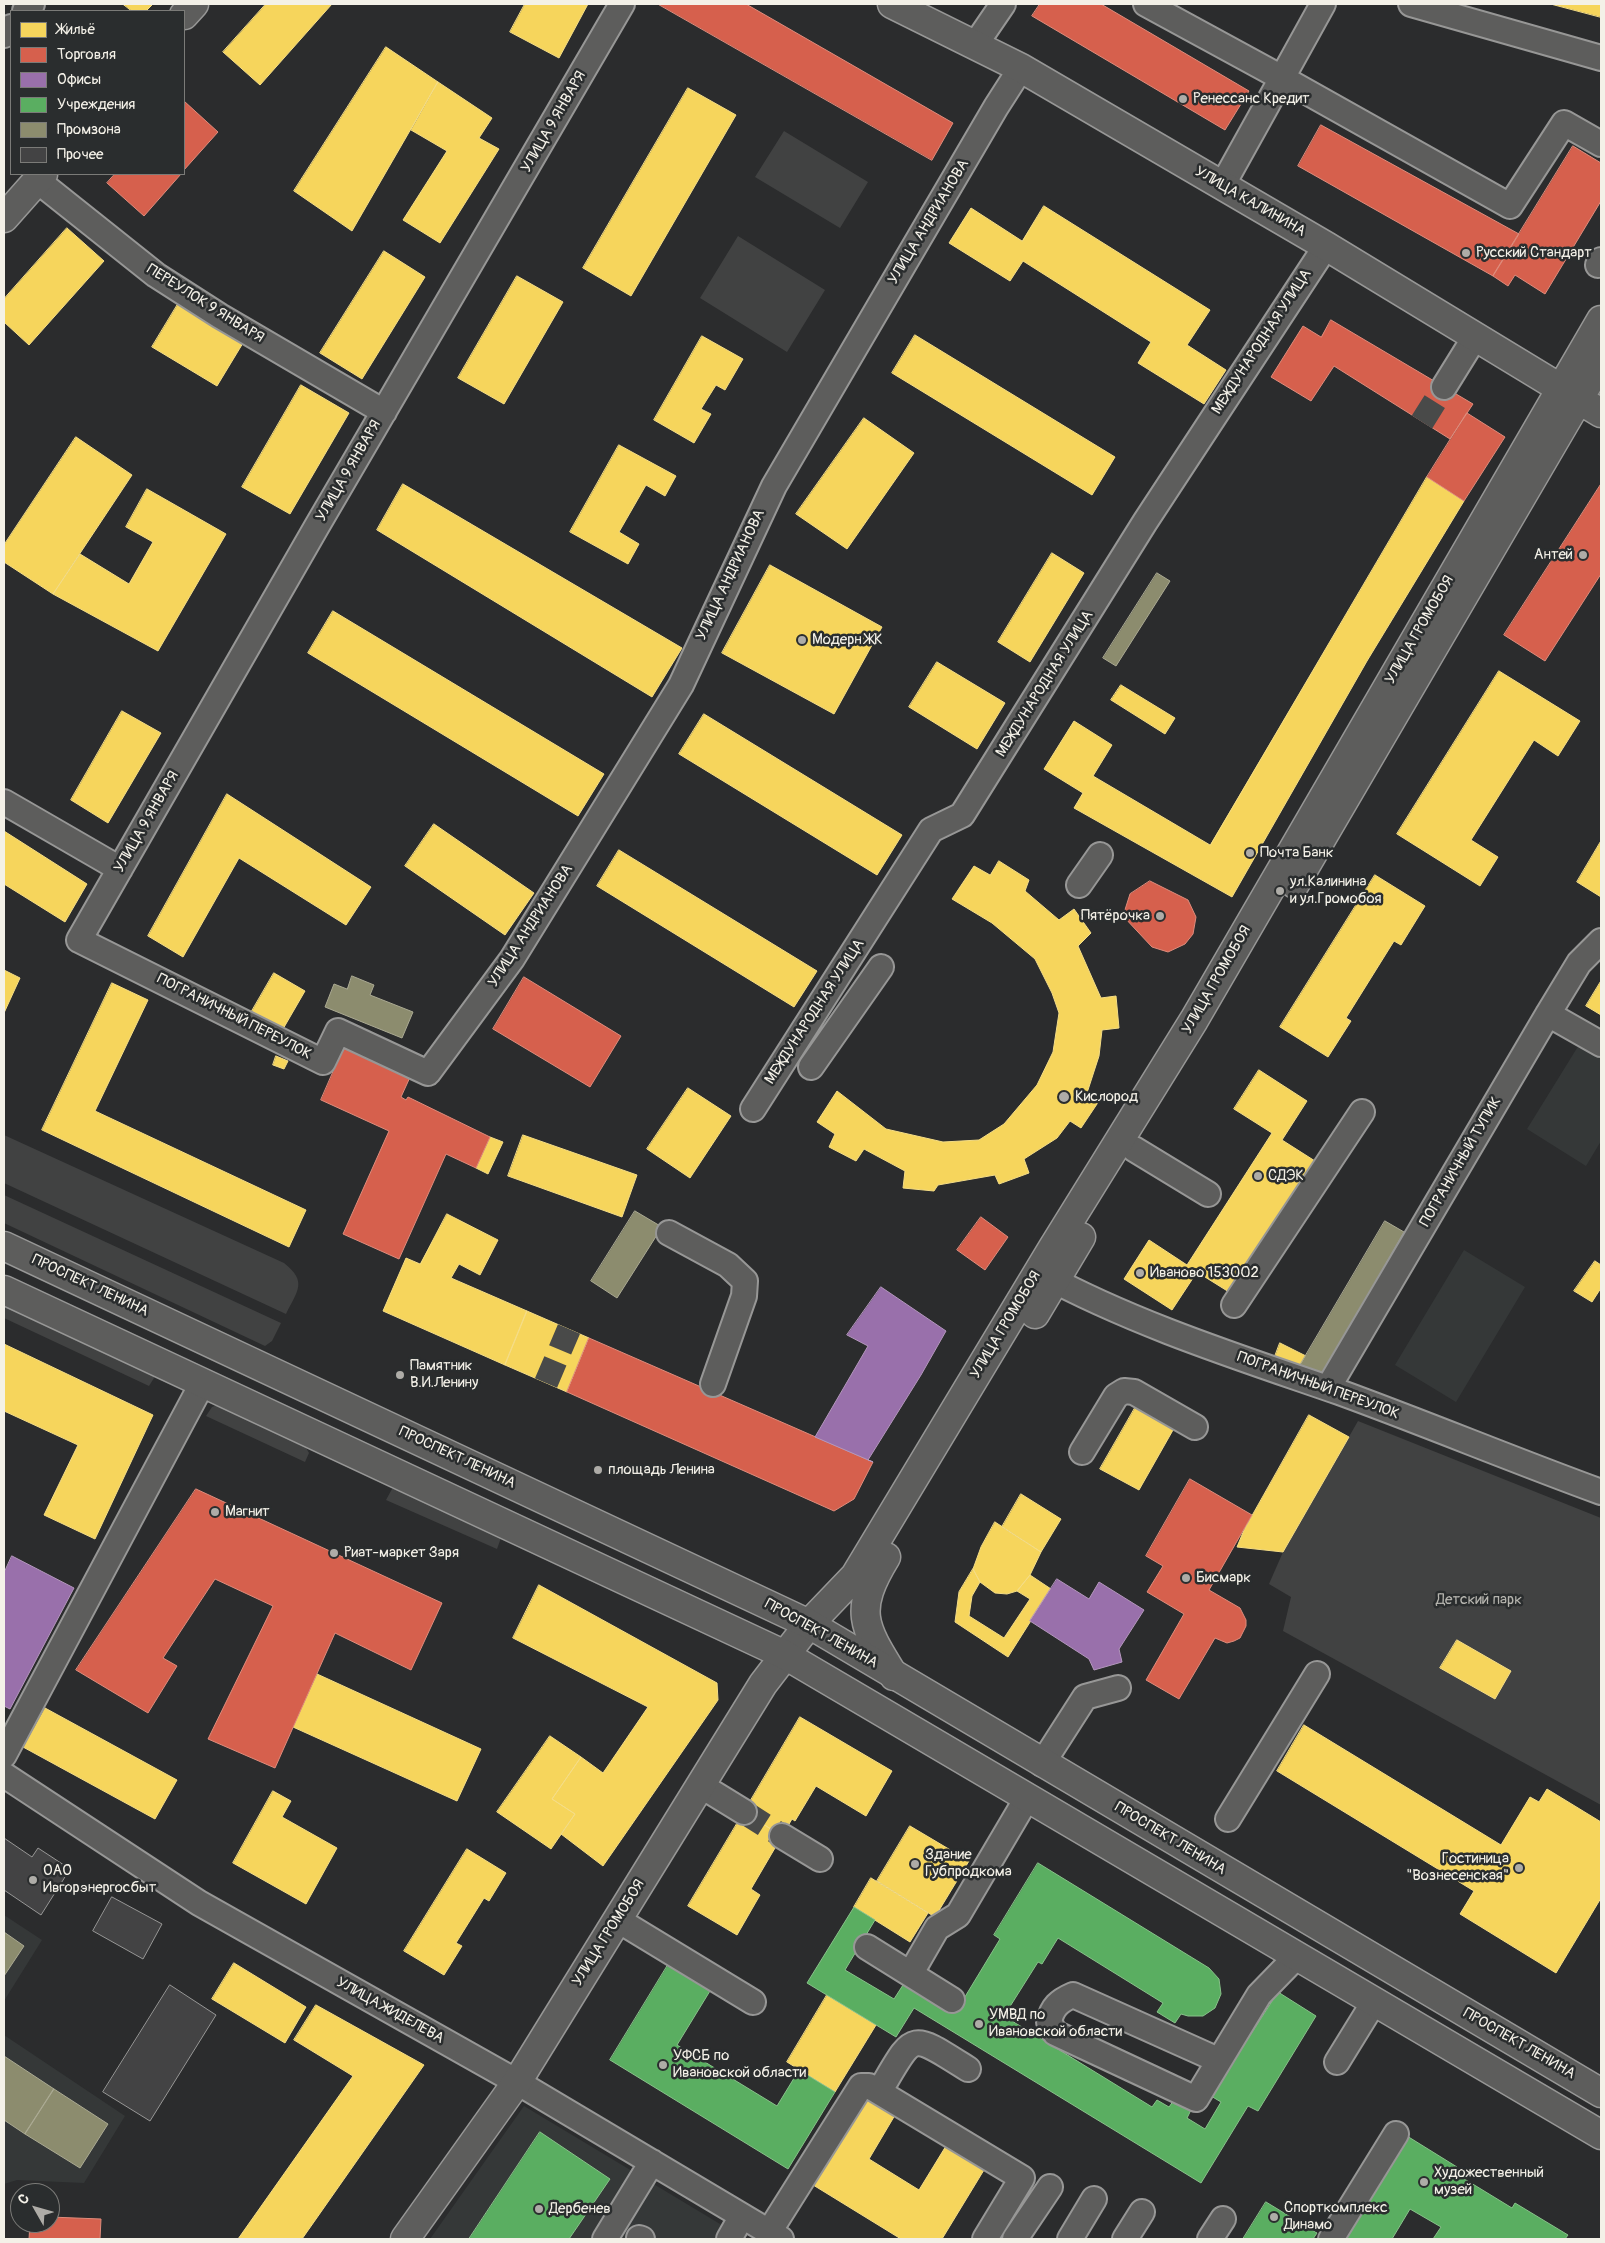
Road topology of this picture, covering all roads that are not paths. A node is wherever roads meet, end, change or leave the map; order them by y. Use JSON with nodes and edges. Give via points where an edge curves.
{"nodes":[{"id":1,"x":194,"y":4,"type":"edge"},
{"id":2,"x":622,"y":4,"type":"edge"},
{"id":3,"x":892,"y":4,"type":"edge"},
{"id":4,"x":1003,"y":4,"type":"edge"},
{"id":5,"x":1146,"y":4,"type":"edge"},
{"id":6,"x":1323,"y":4,"type":"edge"},
{"id":7,"x":1410,"y":4,"type":"edge"},
{"id":8,"x":185,"y":14,"type":"edge"},
{"id":9,"x":975,"y":45,"type":"junction"},
{"id":10,"x":1601,"y":58,"type":"edge"},
{"id":11,"x":1021,"y":68,"type":"junction"},
{"id":12,"x":1282,"y":78,"type":"junction"},
{"id":13,"x":1601,"y":144,"type":"edge"},
{"id":14,"x":41,"y":177,"type":"edge"},
{"id":15,"x":1222,"y":186,"type":"junction"},
{"id":16,"x":4,"y":218,"type":"edge"},
{"id":17,"x":1326,"y":246,"type":"junction"},
{"id":18,"x":1601,"y":320,"type":"edge"},
{"id":19,"x":1475,"y":337,"type":"junction"},
{"id":20,"x":1601,"y":361,"type":"edge"},
{"id":21,"x":1444,"y":387,"type":"tunnel mouth"},
{"id":22,"x":1580,"y":401,"type":"edge"},
{"id":23,"x":384,"y":412,"type":"junction"},
{"id":24,"x":4,"y":802,"type":"edge"},
{"id":25,"x":1100,"y":854,"type":"dead end"},
{"id":26,"x":120,"y":869,"type":"junction"},
{"id":27,"x":1079,"y":885,"type":"dead end"},
{"id":28,"x":79,"y":940,"type":"joint"},
{"id":29,"x":1601,"y":941,"type":"edge"},
{"id":30,"x":881,"y":967,"type":"dead end"},
{"id":31,"x":825,"y":1000,"type":"junction"},
{"id":32,"x":1548,"y":1014,"type":"junction"},
{"id":33,"x":847,"y":1015,"type":"junction"},
{"id":34,"x":1601,"y":1044,"type":"edge"},
{"id":35,"x":790,"y":1053,"type":"junction"},
{"id":36,"x":428,"y":1073,"type":"joint"},
{"id":37,"x":753,"y":1109,"type":"dead end"},
{"id":38,"x":1362,"y":1112,"type":"dead end"},
{"id":39,"x":1134,"y":1149,"type":"junction"},
{"id":40,"x":1208,"y":1194,"type":"dead end"},
{"id":41,"x":668,"y":1233,"type":"dead end"},
{"id":42,"x":4,"y":1246,"type":"edge"},
{"id":43,"x":1047,"y":1276,"type":"junction"},
{"id":44,"x":4,"y":1290,"type":"edge"},
{"id":45,"x":1234,"y":1305,"type":"dead end"},
{"id":46,"x":203,"y":1382,"type":"junction"},
{"id":47,"x":713,"y":1384,"type":"dead end"},
{"id":48,"x":1328,"y":1388,"type":"junction"},
{"id":49,"x":1196,"y":1427,"type":"dead end"},
{"id":50,"x":1082,"y":1452,"type":"dead end"},
{"id":51,"x":1601,"y":1492,"type":"edge"},
{"id":52,"x":870,"y":1584,"type":"junction"},
{"id":53,"x":809,"y":1624,"type":"junction"},
{"id":54,"x":785,"y":1655,"type":"junction"},
{"id":55,"x":1317,"y":1674,"type":"dead end"},
{"id":56,"x":894,"y":1676,"type":"junction"},
{"id":57,"x":1118,"y":1688,"type":"dead end"},
{"id":58,"x":4,"y":1755,"type":"edge"},
{"id":59,"x":1042,"y":1764,"type":"junction"},
{"id":60,"x":4,"y":1775,"type":"edge"},
{"id":61,"x":700,"y":1785,"type":"junction"},
{"id":62,"x":1027,"y":1798,"type":"junction"},
{"id":63,"x":744,"y":1812,"type":"tunnel mouth"},
{"id":64,"x":1228,"y":1819,"type":"dead end"},
{"id":65,"x":782,"y":1836,"type":"tunnel mouth"},
{"id":66,"x":820,"y":1859,"type":"dead end"},
{"id":67,"x":618,"y":1920,"type":"junction"},
{"id":68,"x":867,"y":1947,"type":"dead end"},
{"id":69,"x":1296,"y":1957,"type":"junction"},
{"id":70,"x":911,"y":1973,"type":"junction"},
{"id":71,"x":952,"y":2000,"type":"dead end"},
{"id":72,"x":753,"y":2002,"type":"dead end"},
{"id":73,"x":1374,"y":2002,"type":"junction"},
{"id":74,"x":1218,"y":2060,"type":"junction"},
{"id":75,"x":1337,"y":2062,"type":"dead end"},
{"id":76,"x":968,"y":2069,"type":"dead end"},
{"id":77,"x":517,"y":2082,"type":"junction"},
{"id":78,"x":879,"y":2092,"type":"junction"},
{"id":79,"x":1601,"y":2092,"type":"edge"},
{"id":80,"x":1396,"y":2134,"type":"dead end"},
{"id":81,"x":1601,"y":2134,"type":"edge"},
{"id":82,"x":652,"y":2162,"type":"junction"},
{"id":83,"x":1050,"y":2187,"type":"dead end"},
{"id":84,"x":1094,"y":2199,"type":"dead end"},
{"id":85,"x":1142,"y":2212,"type":"dead end"},
{"id":86,"x":1223,"y":2219,"type":"dead end"},
{"id":87,"x":762,"y":2231,"type":"edge"},
{"id":88,"x":405,"y":2239,"type":"edge"},
{"id":89,"x":605,"y":2239,"type":"edge"},
{"id":90,"x":729,"y":2239,"type":"edge"},
{"id":91,"x":985,"y":2239,"type":"edge"},
{"id":92,"x":1015,"y":2239,"type":"edge"},
{"id":93,"x":1070,"y":2239,"type":"edge"},
{"id":94,"x":1125,"y":2239,"type":"edge"},
{"id":95,"x":1210,"y":2239,"type":"edge"},
{"id":96,"x":1331,"y":2239,"type":"edge"}],
"edges":[{"from":1,"to":8,"type":"main road"},
{"from":2,"to":23,"type":"street","name":"УЛИЦА 9 ЯНВАРЯ"},
{"from":3,"to":9,"type":"main road","name":"УЛИЦА КАЛИНИНА"},
{"from":4,"to":9,"type":"street"},
{"from":5,"to":12,"type":"street"},
{"from":6,"to":12,"type":"street"},
{"from":7,"to":10,"type":"street"},
{"from":9,"to":11,"type":"main road","name":"УЛИЦА КАЛИНИНА"},
{"from":11,"to":15,"type":"main road","name":"УЛИЦА КАЛИНИНА"},
{"from":11,"to":36,"type":"street","name":"УЛИЦА АНДРИАНОВА","via":[[774,486],[681,685],[512,959]]},
{"from":12,"to":13,"type":"street","via":[[1510,206],[1564,123]]},
{"from":12,"to":15,"type":"street"},
{"from":14,"to":16,"type":"main road"},
{"from":14,"to":23,"type":"street","name":"ПЕРЕУЛОК 9 ЯНВАРЯ","via":[[156,275]]},
{"from":15,"to":17,"type":"main road","name":"УЛИЦА КАЛИНИНА"},
{"from":17,"to":19,"type":"main road","name":"УЛИЦА КАЛИНИНА"},
{"from":17,"to":31,"type":"street","name":"МЕЖДУНАРОДНАЯ УЛИЦА","via":[[1145,522],[962,815],[931,830]]},
{"from":18,"to":22,"type":"main road","name":"УЛИЦА ГРОМОБОЯ"},
{"from":19,"to":21,"type":"street"},
{"from":19,"to":22,"type":"main road","name":"УЛИЦА КАЛИНИНА"},
{"from":20,"to":22,"type":"main road","name":"УЛИЦА ГРОМОБОЯ"},
{"from":22,"to":39,"type":"main road","name":"УЛИЦА ГРОМОБОЯ","via":[[1339,811]]},
{"from":22,"to":43,"type":"main road","name":"УЛИЦА ГРОМОБОЯ","via":[[1194,1020]]},
{"from":23,"to":26,"type":"street","name":"УЛИЦА 9 ЯНВАРЯ"},
{"from":24,"to":26,"type":"street"},
{"from":25,"to":27,"type":"street"},
{"from":26,"to":28,"type":"street","name":"УЛИЦА 9 ЯНВАРЯ"},
{"from":28,"to":36,"type":"street","name":"ПОГРАНИЧНЫЙ ПЕРЕУЛОК","via":[[323,1062],[338,1031]]},
{"from":29,"to":32,"type":"street","name":"ПОГРАНИЧНЫЙ ТУПИК","via":[[1579,963]]},
{"from":30,"to":33,"type":"street"},
{"from":31,"to":33,"type":"street"},
{"from":31,"to":35,"type":"street","name":"МЕЖДУНАРОДНАЯ УЛИЦА"},
{"from":32,"to":34,"type":"street"},
{"from":32,"to":48,"type":"street","name":"ПОГРАНИЧНЫЙ ТУПИК"},
{"from":33,"to":35,"type":"street","via":[[818,1071]]},
{"from":35,"to":37,"type":"street","name":"МЕЖДУНАРОДНАЯ УЛИЦА"},
{"from":38,"to":45,"type":"street"},
{"from":39,"to":40,"type":"street"},
{"from":39,"to":43,"type":"main road","name":"УЛИЦА ГРОМОБОЯ"},
{"from":41,"to":47,"type":"street","via":[[728,1265],[745,1281],[744,1296]]},
{"from":42,"to":53,"type":"main road","name":"ПРОСПЕКТ ЛЕНИНА"},
{"from":43,"to":48,"type":"street","name":"ПОГРАНИЧНЫЙ ПЕРЕУЛОК","via":[[1081,1294],[1235,1356]]},
{"from":43,"to":52,"type":"main road","name":"УЛИЦА ГРОМОБОЯ"},
{"from":43,"to":53,"type":"main road","name":"УЛИЦА ГРОМОБОЯ","via":[[855,1576]]},
{"from":44,"to":46,"type":"main road"},
{"from":46,"to":54,"type":"main road"},
{"from":46,"to":58,"type":"street"},
{"from":48,"to":51,"type":"street","name":"ПОГРАНИЧНЫЙ ПЕРЕУЛОК"},
{"from":49,"to":50,"type":"street","via":[[1134,1392],[1124,1391],[1116,1396]]},
{"from":52,"to":53,"type":"main road","name":"УЛИЦА ГРОМОБОЯ"},
{"from":52,"to":56,"type":"main road","name":"УЛИЦА ГРОМОБОЯ","via":[[865,1620],[871,1639]]},
{"from":53,"to":54,"type":"main road","name":"УЛИЦА ГРОМОБОЯ"},
{"from":53,"to":56,"type":"main road","name":"ПРОСПЕКТ ЛЕНИНА"},
{"from":54,"to":61,"type":"main road","name":"УЛИЦА ГРОМОБОЯ","via":[[763,1684]]},
{"from":54,"to":62,"type":"main road"},
{"from":55,"to":64,"type":"street"},
{"from":56,"to":59,"type":"main road","name":"ПРОСПЕКТ ЛЕНИНА"},
{"from":57,"to":59,"type":"street","via":[[1085,1697]]},
{"from":59,"to":79,"type":"main road","name":"ПРОСПЕКТ ЛЕНИНА"},
{"from":60,"to":77,"type":"street","name":"УЛИЦА ЖИДЕЛЕВА","via":[[199,1903]]},
{"from":61,"to":63,"type":"street"},
{"from":61,"to":67,"type":"main road","name":"УЛИЦА ГРОМОБОЯ"},
{"from":62,"to":69,"type":"main road"},
{"from":62,"to":70,"type":"street","via":[[958,1916],[937,1928]]},
{"from":65,"to":66,"type":"street"},
{"from":67,"to":72,"type":"street"},
{"from":67,"to":77,"type":"main road","name":"УЛИЦА ГРОМОБОЯ"},
{"from":68,"to":70,"type":"street"},
{"from":69,"to":73,"type":"main road"},
{"from":69,"to":74,"type":"street","via":[[1259,1996]]},
{"from":70,"to":71,"type":"street"},
{"from":73,"to":75,"type":"street"},
{"from":73,"to":81,"type":"main road"},
{"from":74,"to":74,"type":"street","via":[[1196,2099],[1055,2033],[1049,2022],[1051,2011],[1061,2000],[1073,1995]]},
{"from":76,"to":78,"type":"street","via":[[928,2044],[917,2042],[906,2047]]},
{"from":77,"to":82,"type":"street","name":"УЛИЦА ЖИДЕЛЕВА"},
{"from":77,"to":88,"type":"main road","name":"УЛИЦА ГРОМОБОЯ"},
{"from":78,"to":87,"type":"street","via":[[870,2086],[861,2086]]},
{"from":78,"to":91,"type":"street","via":[[1022,2178]]},
{"from":80,"to":96,"type":"street"},
{"from":82,"to":87,"type":"street","name":"УЛИЦА ЖИДЕЛЕВА"},
{"from":82,"to":89,"type":"street"},
{"from":83,"to":92,"type":"street"},
{"from":84,"to":93,"type":"street"},
{"from":85,"to":94,"type":"street"},
{"from":86,"to":95,"type":"street"},
{"from":87,"to":90,"type":"street"}]}
